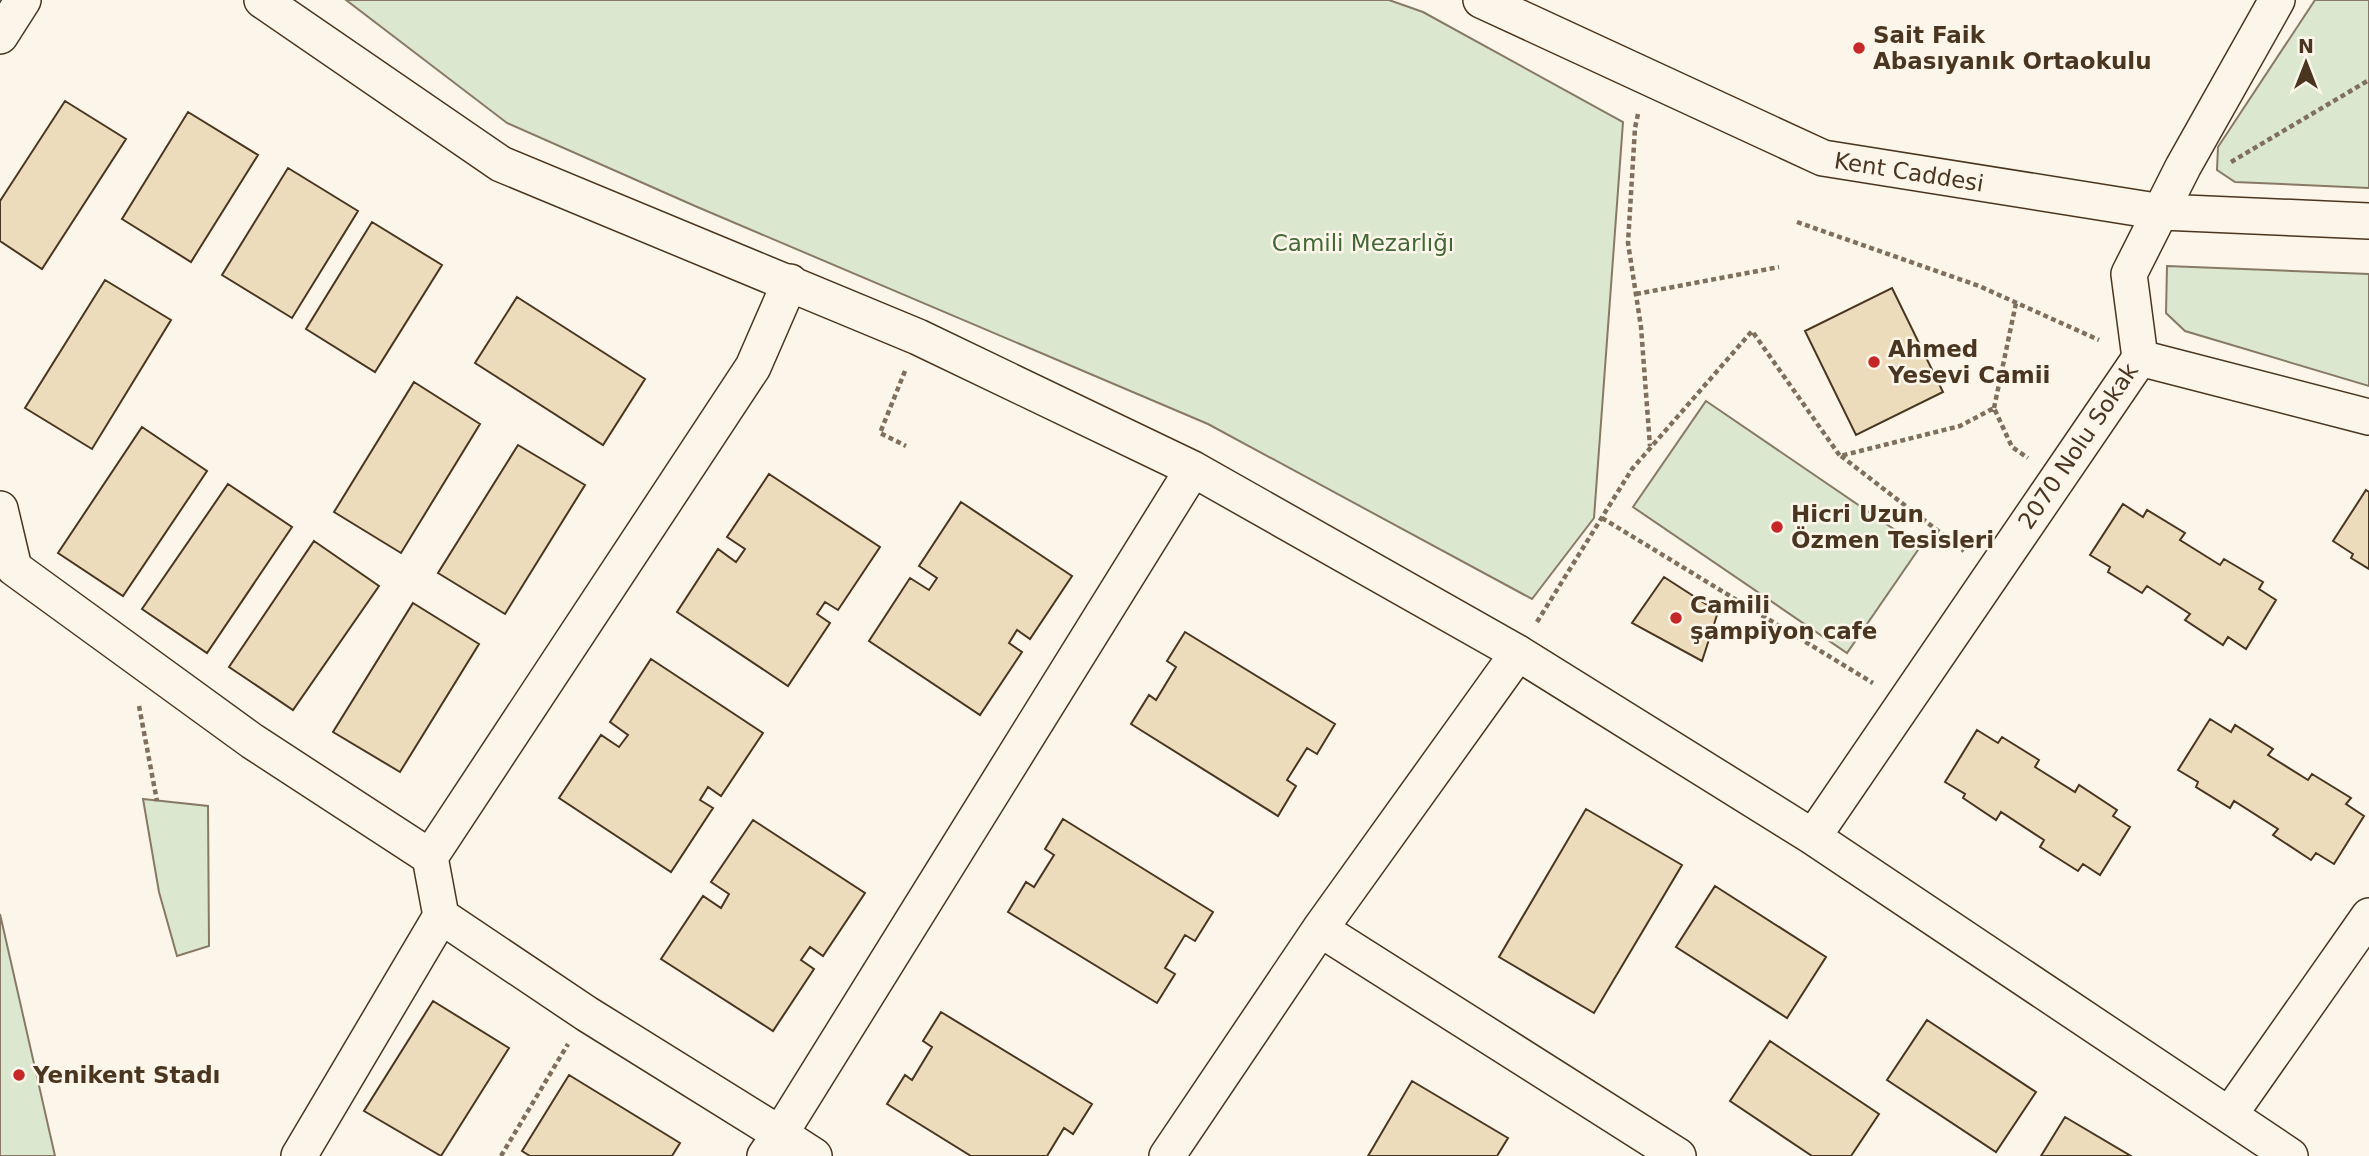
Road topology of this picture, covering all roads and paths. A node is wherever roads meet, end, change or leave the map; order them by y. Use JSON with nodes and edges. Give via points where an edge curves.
{"nodes":[{"id":1,"x":15,"y":0,"type":"edge"},
{"id":2,"x":23,"y":0,"type":"edge"},
{"id":3,"x":262,"y":0,"type":"edge"},
{"id":4,"x":1481,"y":0,"type":"edge"},
{"id":5,"x":2277,"y":0,"type":"edge"},
{"id":6,"x":0,"y":6,"type":"edge"},
{"id":7,"x":0,"y":36,"type":"edge"},
{"id":8,"x":1648,"y":77,"type":"junction"},
{"id":9,"x":2369,"y":80,"type":"edge"},
{"id":10,"x":2229,"y":163,"type":"dead end"},
{"id":11,"x":2162,"y":212,"type":"junction"},
{"id":12,"x":2369,"y":221,"type":"edge"},
{"id":13,"x":1797,"y":222,"type":"dead end"},
{"id":14,"x":1779,"y":267,"type":"dead end"},
{"id":15,"x":790,"y":282,"type":"junction"},
{"id":16,"x":1636,"y":294,"type":"junction"},
{"id":17,"x":2016,"y":302,"type":"dead end"},
{"id":18,"x":918,"y":337,"type":"junction"},
{"id":19,"x":2140,"y":358,"type":"junction"},
{"id":20,"x":1994,"y":408,"type":"junction"},
{"id":21,"x":2369,"y":417,"type":"edge"},
{"id":22,"x":906,"y":446,"type":"dead end"},
{"id":23,"x":1650,"y":447,"type":"junction"},
{"id":24,"x":1840,"y":456,"type":"junction"},
{"id":25,"x":1193,"y":468,"type":"junction"},
{"id":26,"x":2056,"y":478,"type":"junction"},
{"id":27,"x":0,"y":509,"type":"edge"},
{"id":28,"x":1602,"y":517,"type":"junction"},
{"id":29,"x":1992,"y":572,"type":"junction"},
{"id":30,"x":128,"y":651,"type":"junction"},
{"id":31,"x":1518,"y":653,"type":"junction"},
{"id":32,"x":1905,"y":702,"type":"junction"},
{"id":33,"x":157,"y":801,"type":"dead end"},
{"id":34,"x":1813,"y":837,"type":"junction"},
{"id":35,"x":430,"y":857,"type":"junction"},
{"id":36,"x":441,"y":916,"type":"junction"},
{"id":37,"x":2369,"y":916,"type":"edge"},
{"id":38,"x":1320,"y":929,"type":"junction"},
{"id":39,"x":587,"y":1014,"type":"junction"},
{"id":40,"x":2230,"y":1114,"type":"junction"},
{"id":41,"x":773,"y":1145,"type":"edge"},
{"id":42,"x":299,"y":1156,"type":"edge"},
{"id":43,"x":501,"y":1156,"type":"edge"},
{"id":44,"x":814,"y":1156,"type":"edge"},
{"id":45,"x":1167,"y":1156,"type":"edge"},
{"id":46,"x":1678,"y":1156,"type":"edge"},
{"id":47,"x":2290,"y":1156,"type":"edge"}],
"edges":[{"from":1,"to":6,"type":"street"},
{"from":2,"to":7,"type":"street"},
{"from":3,"to":15,"type":"street","via":[[501,164]]},
{"from":4,"to":8,"type":"street","name":"Kent Caddesi"},
{"from":5,"to":11,"type":"street","name":"2070 Nolu Sokak"},
{"from":8,"to":11,"type":"street","name":"Kent Caddesi","via":[[1823,158]]},
{"from":8,"to":16,"type":"path","via":[[1635,128],[1628,243]]},
{"from":9,"to":10,"type":"path"},
{"from":11,"to":12,"type":"street","name":"Kent Caddesi"},
{"from":11,"to":19,"type":"street","name":"2070 Nolu Sokak","via":[[2129,274]]},
{"from":13,"to":19,"type":"path","via":[[1979,286]]},
{"from":14,"to":16,"type":"path"},
{"from":15,"to":18,"type":"street"},
{"from":15,"to":35,"type":"street","via":[[753,367]]},
{"from":16,"to":23,"type":"path"},
{"from":17,"to":20,"type":"path"},
{"from":18,"to":22,"type":"path","via":[[880,433]]},
{"from":18,"to":25,"type":"street"},
{"from":19,"to":21,"type":"street"},
{"from":19,"to":26,"type":"street","name":"2070 Nolu Sokak"},
{"from":20,"to":24,"type":"path","via":[[1960,426]]},
{"from":20,"to":26,"type":"path","via":[[2012,447]]},
{"from":23,"to":24,"type":"path","via":[[1752,331]]},
{"from":23,"to":28,"type":"path"},
{"from":24,"to":29,"type":"path"},
{"from":25,"to":31,"type":"street"},
{"from":25,"to":41,"type":"street"},
{"from":26,"to":29,"type":"street","name":"2070 Nolu Sokak"},
{"from":27,"to":30,"type":"street","via":[[14,568]]},
{"from":28,"to":31,"type":"path"},
{"from":28,"to":32,"type":"path"},
{"from":29,"to":32,"type":"street","name":"2070 Nolu Sokak"},
{"from":30,"to":33,"type":"path"},
{"from":30,"to":35,"type":"street","via":[[252,741]]},
{"from":31,"to":34,"type":"street"},
{"from":31,"to":38,"type":"street"},
{"from":32,"to":34,"type":"street","name":"2070 Nolu Sokak"},
{"from":34,"to":40,"type":"street"},
{"from":35,"to":36,"type":"street"},
{"from":36,"to":39,"type":"street"},
{"from":36,"to":42,"type":"street"},
{"from":37,"to":40,"type":"street"},
{"from":38,"to":45,"type":"street"},
{"from":38,"to":46,"type":"street"},
{"from":39,"to":41,"type":"street"},
{"from":39,"to":43,"type":"path"},
{"from":40,"to":47,"type":"street"},
{"from":41,"to":44,"type":"street"}]}
